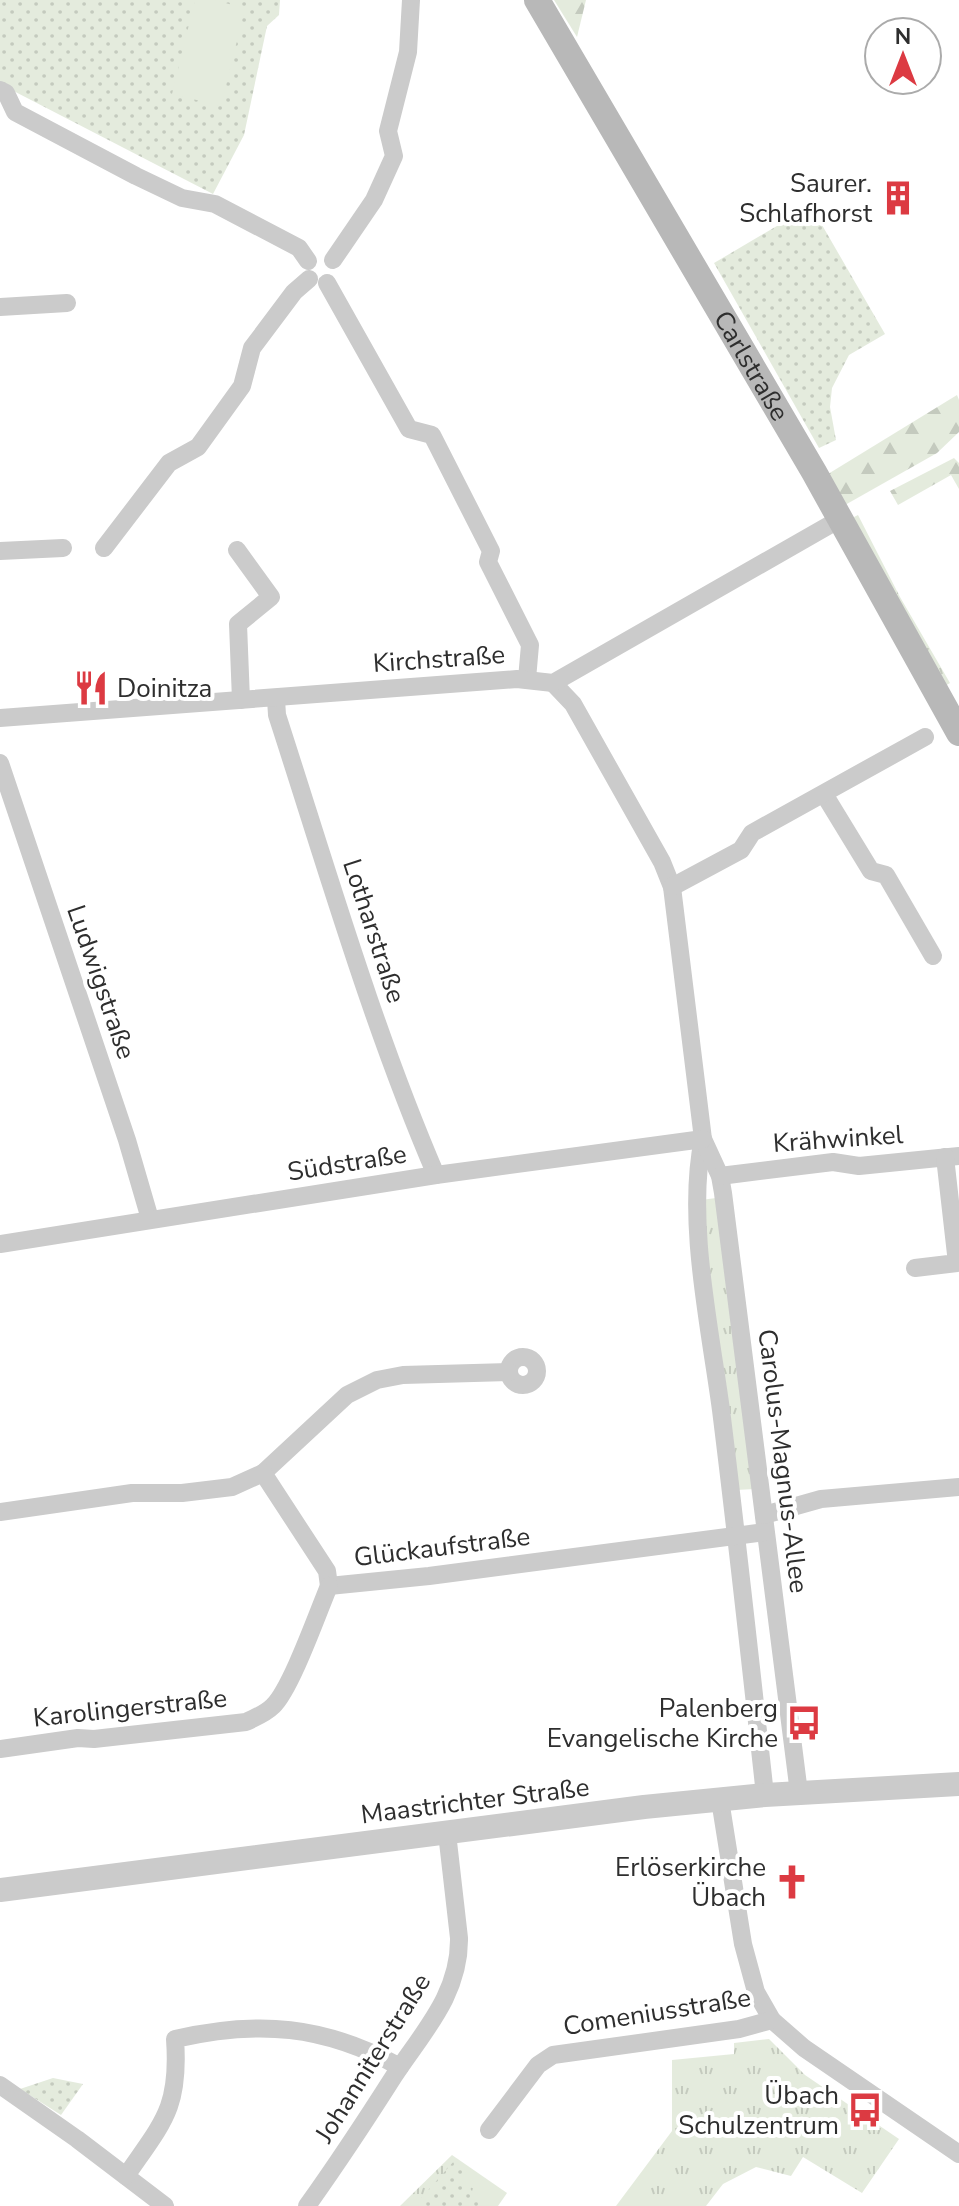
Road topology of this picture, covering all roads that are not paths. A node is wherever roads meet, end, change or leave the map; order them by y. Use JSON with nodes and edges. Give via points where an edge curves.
{"nodes":[{"id":1,"x":411,"y":0,"type":"edge"},
{"id":2,"x":537,"y":0,"type":"edge"},
{"id":3,"x":0,"y":90,"type":"edge"},
{"id":4,"x":315,"y":274,"type":"junction"},
{"id":5,"x":67,"y":303,"type":"dead end"},
{"id":6,"x":0,"y":307,"type":"edge"},
{"id":7,"x":840,"y":519,"type":"junction"},
{"id":8,"x":63,"y":548,"type":"dead end"},
{"id":9,"x":104,"y":548,"type":"dead end"},
{"id":10,"x":237,"y":550,"type":"dead end"},
{"id":11,"x":0,"y":551,"type":"edge"},
{"id":12,"x":527,"y":679,"type":"junction"},
{"id":13,"x":553,"y":683,"type":"junction"},
{"id":14,"x":276,"y":699,"type":"junction"},
{"id":15,"x":241,"y":700,"type":"junction"},
{"id":16,"x":0,"y":718,"type":"edge"},
{"id":17,"x":959,"y":733,"type":"edge"},
{"id":18,"x":925,"y":737,"type":"dead end"},
{"id":19,"x":0,"y":763,"type":"edge"},
{"id":20,"x":824,"y":794,"type":"junction"},
{"id":21,"x":672,"y":887,"type":"junction"},
{"id":22,"x":933,"y":956,"type":"dead end"},
{"id":23,"x":703,"y":1139,"type":"junction"},
{"id":24,"x":952,"y":1156,"type":"edge"},
{"id":25,"x":436,"y":1175,"type":"junction"},
{"id":26,"x":720,"y":1176,"type":"junction"},
{"id":27,"x":150,"y":1219,"type":"junction"},
{"id":28,"x":0,"y":1244,"type":"edge"},
{"id":29,"x":915,"y":1268,"type":"dead end"},
{"id":30,"x":509,"y":1372,"type":"dead end"},
{"id":31,"x":263,"y":1473,"type":"junction"},
{"id":32,"x":959,"y":1487,"type":"edge"},
{"id":33,"x":0,"y":1512,"type":"edge"},
{"id":34,"x":765,"y":1524,"type":"junction"},
{"id":35,"x":737,"y":1536,"type":"junction"},
{"id":36,"x":329,"y":1586,"type":"junction"},
{"id":37,"x":0,"y":1749,"type":"edge"},
{"id":38,"x":959,"y":1784,"type":"edge"},
{"id":39,"x":799,"y":1793,"type":"junction"},
{"id":40,"x":765,"y":1795,"type":"junction"},
{"id":41,"x":720,"y":1800,"type":"junction"},
{"id":42,"x":447,"y":1833,"type":"junction"},
{"id":43,"x":0,"y":1890,"type":"edge"},
{"id":44,"x":772,"y":2020,"type":"junction"},
{"id":45,"x":400,"y":2067,"type":"junction"},
{"id":46,"x":0,"y":2085,"type":"edge"},
{"id":47,"x":489,"y":2130,"type":"dead end"},
{"id":48,"x":959,"y":2154,"type":"edge"},
{"id":49,"x":126,"y":2176,"type":"junction"},
{"id":50,"x":165,"y":2206,"type":"edge"},
{"id":51,"x":307,"y":2206,"type":"edge"}],
"edges":[{"from":1,"to":4,"type":"street","via":[[408,52],[388,131],[394,156],[374,200],[333,260],[320,254]]},
{"from":2,"to":7,"type":"main road","name":"Carlstraße"},
{"from":3,"to":4,"type":"street","via":[[15,112],[182,198],[215,204],[299,248]]},
{"from":4,"to":9,"type":"street","via":[[294,292],[252,348],[242,386],[198,447],[169,463]]},
{"from":4,"to":12,"type":"street","via":[[409,429],[432,435],[491,551],[488,562],[530,645]]},
{"from":5,"to":6,"type":"street"},
{"from":7,"to":13,"type":"street"},
{"from":7,"to":17,"type":"main road","name":"Carlstraße"},
{"from":8,"to":11,"type":"street"},
{"from":10,"to":15,"type":"street","via":[[271,597],[238,624]]},
{"from":12,"to":13,"type":"street","name":"Kirchstraße"},
{"from":12,"to":14,"type":"street","name":"Kirchstraße"},
{"from":13,"to":21,"type":"street","name":"Carolus-Magnus-Allee","via":[[573,704]]},
{"from":14,"to":15,"type":"street","name":"Kirchstraße"},
{"from":14,"to":25,"type":"street","name":"Lotharstraße","via":[[402,1096]]},
{"from":15,"to":16,"type":"street","name":"Kirchstraße"},
{"from":18,"to":20,"type":"street"},
{"from":19,"to":27,"type":"street","name":"Ludwigstraße"},
{"from":20,"to":21,"type":"street","via":[[752,833],[741,850]]},
{"from":20,"to":22,"type":"street","via":[[871,871],[886,875]]},
{"from":21,"to":23,"type":"street","name":"Carolus-Magnus-Allee"},
{"from":23,"to":25,"type":"street","name":"Südstraße"},
{"from":23,"to":26,"type":"street","name":"Carolus-Magnus-Allee"},
{"from":23,"to":35,"type":"street","name":"Carolus-Magnus-Allee","via":[[695,1195]]},
{"from":24,"to":26,"type":"street","name":"Krähwinkel","via":[[859,1166],[830,1162]]},
{"from":24,"to":29,"type":"street","via":[[957,1263]]},
{"from":25,"to":27,"type":"street","name":"Südstraße"},
{"from":26,"to":34,"type":"street","name":"Carolus-Magnus-Allee"},
{"from":27,"to":28,"type":"street","name":"Südstraße"},
{"from":30,"to":31,"type":"street","via":[[377,1380],[347,1395]]},
{"from":31,"to":33,"type":"street","via":[[232,1487],[132,1493]]},
{"from":31,"to":36,"type":"street","name":"Glückaufstraße","via":[[327,1571]]},
{"from":32,"to":34,"type":"street","name":"Glückaufstraße","via":[[821,1499]]},
{"from":34,"to":35,"type":"street","name":"Glückaufstraße"},
{"from":34,"to":39,"type":"street","name":"Carolus-Magnus-Allee"},
{"from":35,"to":36,"type":"street","name":"Glückaufstraße"},
{"from":35,"to":40,"type":"street","name":"Carolus-Magnus-Allee"},
{"from":36,"to":37,"type":"street","name":"Karolingerstraße","via":[[285,1688],[262,1715],[246,1722]]},
{"from":38,"to":39,"type":"street","name":"Maastrichter Straße"},
{"from":39,"to":40,"type":"street","name":"Maastrichter Straße"},
{"from":40,"to":41,"type":"street","name":"Maastrichter Straße"},
{"from":41,"to":42,"type":"street","name":"Maastrichter Straße"},
{"from":41,"to":44,"type":"street","name":"Comeniusstraße","via":[[743,1944],[756,1992]]},
{"from":42,"to":43,"type":"street","name":"Maastrichter Straße"},
{"from":42,"to":45,"type":"street","name":"Johanniterstraße","via":[[458,1961],[443,2004]]},
{"from":44,"to":47,"type":"street","name":"Comeniusstraße","via":[[553,2055],[538,2065]]},
{"from":44,"to":48,"type":"street","name":"Comeniusstraße","via":[[804,2048]]},
{"from":45,"to":49,"type":"street","via":[[342,2040],[279,2029],[240,2027],[175,2039],[173,2099]]},
{"from":45,"to":51,"type":"street","name":"Johanniterstraße"},
{"from":46,"to":49,"type":"street"},
{"from":49,"to":50,"type":"street"}]}
